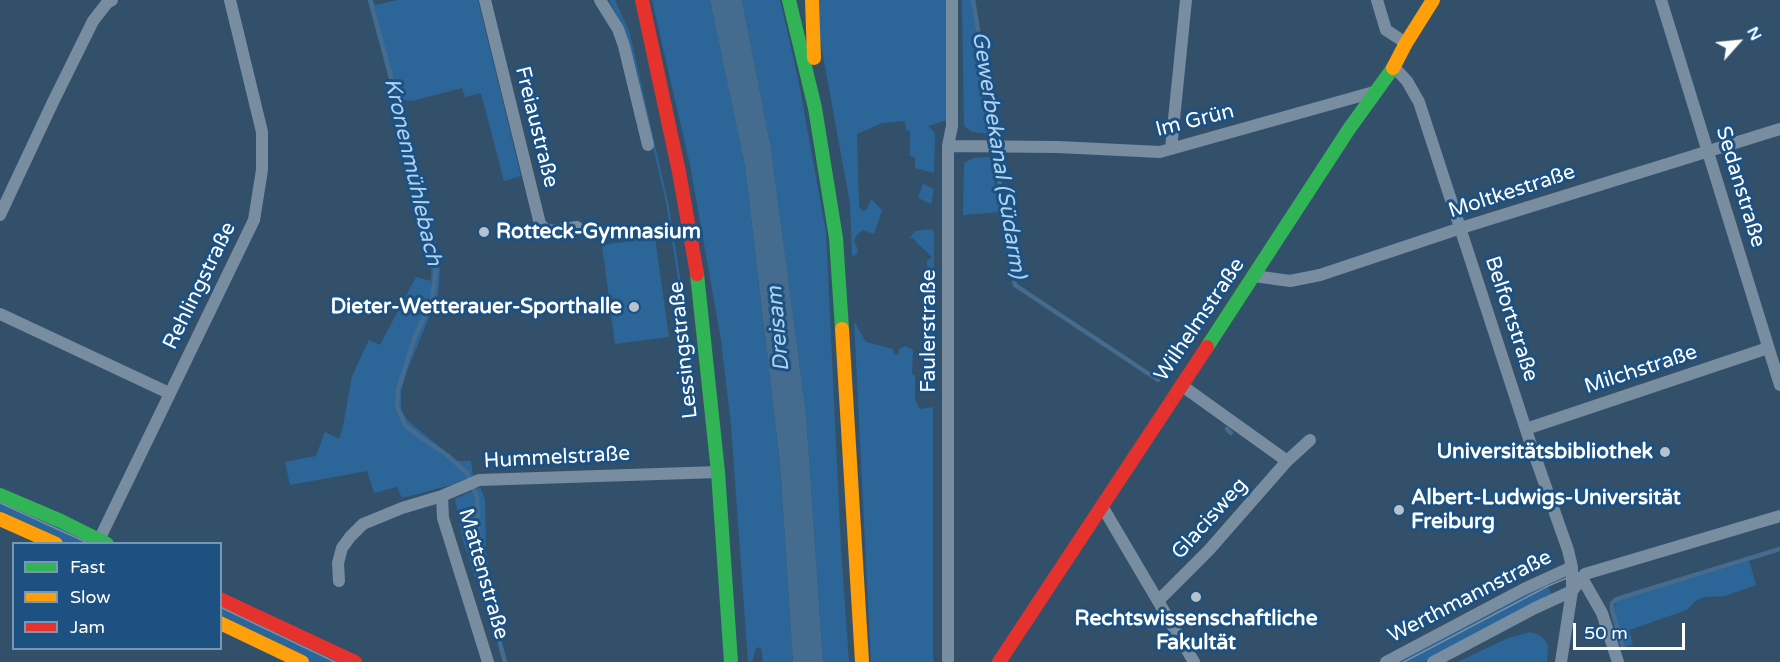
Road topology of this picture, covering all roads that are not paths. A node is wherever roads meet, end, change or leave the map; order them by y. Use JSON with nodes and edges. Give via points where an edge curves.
{"nodes":[{"id":1,"x":112,"y":0,"type":"edge"},
{"id":2,"x":230,"y":0,"type":"edge"},
{"id":3,"x":485,"y":0,"type":"edge"},
{"id":4,"x":600,"y":0,"type":"edge"},
{"id":5,"x":642,"y":0,"type":"edge"},
{"id":6,"x":789,"y":0,"type":"edge"},
{"id":7,"x":812,"y":0,"type":"edge"},
{"id":8,"x":952,"y":0,"type":"edge"},
{"id":9,"x":1377,"y":0,"type":"edge"},
{"id":10,"x":1433,"y":0,"type":"edge"},
{"id":11,"x":1661,"y":0,"type":"edge"},
{"id":12,"x":1186,"y":1,"type":"edge"},
{"id":13,"x":630,"y":8,"type":"dead end"},
{"id":14,"x":650,"y":38,"type":"junction"},
{"id":15,"x":1406,"y":43,"type":"junction"},
{"id":16,"x":1394,"y":68,"type":"junction"},
{"id":17,"x":1374,"y":92,"type":"junction"},
{"id":18,"x":815,"y":108,"type":"junction"},
{"id":19,"x":1780,"y":129,"type":"edge"},
{"id":20,"x":648,"y":146,"type":"dead end"},
{"id":21,"x":948,"y":146,"type":"junction"},
{"id":22,"x":1171,"y":149,"type":"junction"},
{"id":23,"x":1708,"y":151,"type":"junction"},
{"id":24,"x":0,"y":215,"type":"edge"},
{"id":25,"x":577,"y":227,"type":"dead end"},
{"id":26,"x":1461,"y":228,"type":"junction"},
{"id":27,"x":1254,"y":276,"type":"junction"},
{"id":28,"x":0,"y":314,"type":"edge"},
{"id":29,"x":1768,"y":348,"type":"junction"},
{"id":30,"x":1181,"y":385,"type":"junction"},
{"id":31,"x":1780,"y":385,"type":"edge"},
{"id":32,"x":169,"y":393,"type":"junction"},
{"id":33,"x":1526,"y":429,"type":"junction"},
{"id":34,"x":1310,"y":440,"type":"dead end"},
{"id":35,"x":1287,"y":461,"type":"junction"},
{"id":36,"x":718,"y":472,"type":"junction"},
{"id":37,"x":0,"y":495,"type":"edge"},
{"id":38,"x":442,"y":496,"type":"junction"},
{"id":39,"x":1102,"y":506,"type":"junction"},
{"id":40,"x":1780,"y":516,"type":"edge"},
{"id":41,"x":0,"y":519,"type":"edge"},
{"id":42,"x":54,"y":542,"type":"edge"},
{"id":43,"x":103,"y":542,"type":"edge"},
{"id":44,"x":1572,"y":567,"type":"junction"},
{"id":45,"x":1583,"y":576,"type":"junction"},
{"id":46,"x":339,"y":581,"type":"dead end"},
{"id":47,"x":1572,"y":591,"type":"junction"},
{"id":48,"x":222,"y":600,"type":"edge"},
{"id":49,"x":1159,"y":600,"type":"junction"},
{"id":50,"x":222,"y":624,"type":"edge"},
{"id":51,"x":302,"y":662,"type":"edge"},
{"id":52,"x":355,"y":662,"type":"edge"},
{"id":53,"x":488,"y":662,"type":"edge"},
{"id":54,"x":730,"y":662,"type":"edge"},
{"id":55,"x":862,"y":662,"type":"edge"},
{"id":56,"x":948,"y":662,"type":"edge"},
{"id":57,"x":999,"y":662,"type":"edge"},
{"id":58,"x":1194,"y":662,"type":"edge"},
{"id":59,"x":1386,"y":662,"type":"edge"},
{"id":60,"x":1433,"y":662,"type":"edge"},
{"id":61,"x":1562,"y":662,"type":"edge"},
{"id":62,"x":1618,"y":662,"type":"edge"}],
"edges":[{"from":1,"to":24,"type":"street","via":[[93,21]]},
{"from":2,"to":32,"type":"street","name":"Rehlingstraße","via":[[262,132],[260,188],[251,230]]},
{"from":3,"to":25,"type":"street","name":"Freiaustraße","via":[[540,224],[552,231]]},
{"from":4,"to":20,"type":"street","via":[[624,46]]},
{"from":5,"to":14,"type":"main road","name":"Lessingstraße"},
{"from":6,"to":18,"type":"main road"},
{"from":7,"to":18,"type":"main road"},
{"from":8,"to":21,"type":"street","name":"Faulerstraße","via":[[952,126]]},
{"from":9,"to":15,"type":"street","via":[[1386,30]]},
{"from":10,"to":15,"type":"main road","name":"Wilhelmstraße"},
{"from":11,"to":23,"type":"street","name":"Sedanstraße"},
{"from":12,"to":22,"type":"street"},
{"from":13,"to":14,"type":"main road"},
{"from":14,"to":36,"type":"main road","name":"Lessingstraße","via":[[698,282]]},
{"from":15,"to":16,"type":"main road","name":"Wilhelmstraße"},
{"from":16,"to":17,"type":"main road","name":"Wilhelmstraße"},
{"from":16,"to":26,"type":"street","name":"Belfortstraße","via":[[1419,102]]},
{"from":17,"to":22,"type":"street","name":"Im Grün"},
{"from":17,"to":27,"type":"main road","name":"Wilhelmstraße"},
{"from":18,"to":55,"type":"main road","via":[[839,269]]},
{"from":19,"to":23,"type":"street","name":"Moltkestraße"},
{"from":21,"to":22,"type":"street","name":"Im Grün","via":[[1160,152]]},
{"from":21,"to":56,"type":"street","name":"Faulerstraße"},
{"from":23,"to":26,"type":"street","name":"Moltkestraße"},
{"from":23,"to":29,"type":"street","name":"Sedanstraße"},
{"from":26,"to":27,"type":"street","name":"Moltkestraße","via":[[1320,275],[1290,281]]},
{"from":26,"to":33,"type":"street","name":"Belfortstraße"},
{"from":27,"to":30,"type":"main road","name":"Wilhelmstraße"},
{"from":28,"to":32,"type":"street"},
{"from":29,"to":31,"type":"street","name":"Sedanstraße"},
{"from":29,"to":33,"type":"street","name":"Milchstraße"},
{"from":30,"to":35,"type":"street"},
{"from":30,"to":39,"type":"main road","name":"Wilhelmstraße"},
{"from":32,"to":43,"type":"street","name":"Rehlingstraße"},
{"from":33,"to":44,"type":"street","name":"Belfortstraße"},
{"from":34,"to":35,"type":"street","name":"Glacisweg"},
{"from":35,"to":49,"type":"street","name":"Glacisweg"},
{"from":36,"to":38,"type":"street","name":"Hummelstraße","via":[[531,477],[471,483]]},
{"from":36,"to":54,"type":"main road","name":"Lessingstraße"},
{"from":37,"to":43,"type":"main road"},
{"from":38,"to":46,"type":"street","name":"Hummelstraße","via":[[363,524],[342,549]]},
{"from":38,"to":53,"type":"street","name":"Mattenstraße","via":[[443,519]]},
{"from":39,"to":49,"type":"street"},
{"from":39,"to":57,"type":"main road","name":"Wilhelmstraße"},
{"from":40,"to":45,"type":"street"},
{"from":41,"to":42,"type":"main road"},
{"from":44,"to":45,"type":"street"},
{"from":44,"to":47,"type":"street","name":"Belfortstraße"},
{"from":44,"to":59,"type":"street","name":"Werthmannstraße"},
{"from":45,"to":47,"type":"street"},
{"from":45,"to":62,"type":"street","via":[[1602,613]]},
{"from":47,"to":60,"type":"street","name":"Werthmannstraße"},
{"from":47,"to":61,"type":"street","name":"Belfortstraße"},
{"from":48,"to":52,"type":"main road"},
{"from":49,"to":58,"type":"street"},
{"from":50,"to":51,"type":"main road"}]}
